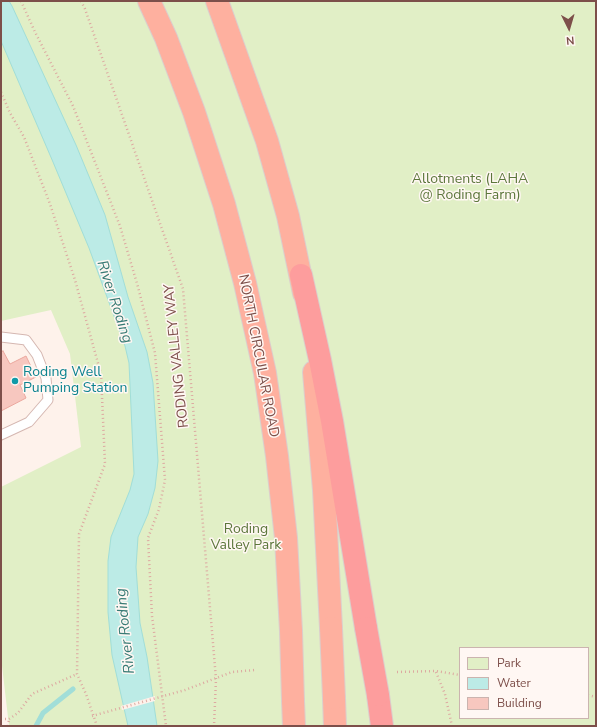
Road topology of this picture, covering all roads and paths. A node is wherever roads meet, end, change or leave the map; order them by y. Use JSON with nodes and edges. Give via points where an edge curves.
{"nodes":[{"id":1,"x":21,"y":1,"type":"edge"},
{"id":2,"x":81,"y":1,"type":"edge"},
{"id":3,"x":149,"y":1,"type":"edge"},
{"id":4,"x":217,"y":1,"type":"edge"},
{"id":5,"x":1,"y":92,"type":"edge"},
{"id":6,"x":301,"y":275,"type":"junction"},
{"id":7,"x":1,"y":337,"type":"edge"},
{"id":8,"x":1,"y":435,"type":"edge"},
{"id":9,"x":255,"y":670,"type":"dead end"},
{"id":10,"x":436,"y":671,"type":"junction"},
{"id":11,"x":397,"y":672,"type":"dead end"},
{"id":12,"x":77,"y":674,"type":"junction"},
{"id":13,"x":459,"y":675,"type":"edge"},
{"id":14,"x":216,"y":679,"type":"junction"},
{"id":15,"x":163,"y":697,"type":"junction"},
{"id":16,"x":92,"y":716,"type":"junction"},
{"id":17,"x":1,"y":719,"type":"edge"},
{"id":18,"x":9,"y":719,"type":"junction"},
{"id":19,"x":8,"y":726,"type":"edge"},
{"id":20,"x":97,"y":726,"type":"edge"},
{"id":21,"x":166,"y":726,"type":"edge"},
{"id":22,"x":214,"y":726,"type":"edge"},
{"id":23,"x":294,"y":726,"type":"edge"},
{"id":24,"x":335,"y":726,"type":"edge"},
{"id":25,"x":382,"y":726,"type":"edge"},
{"id":26,"x":452,"y":726,"type":"edge"}],
"edges":[{"from":1,"to":15,"type":"path","via":[[73,106],[120,226],[155,352],[165,480],[159,509],[148,538],[152,616]]},
{"from":2,"to":14,"type":"path","name":"RODING VALLEY WAY","via":[[183,289]]},
{"from":3,"to":23,"type":"highway","name":"NORTH CIRCULAR ROAD","bridge":true,"via":[[194,112],[224,204],[265,373],[286,538]]},
{"from":4,"to":6,"type":"highway","via":[[267,141]]},
{"from":5,"to":12,"type":"path","via":[[24,137],[50,204],[75,280],[101,374],[105,464],[79,534]]},
{"from":6,"to":24,"type":"highway","bridge":true,"via":[[319,421]]},
{"from":6,"to":25,"type":"highway","bridge":true,"via":[[332,422]]},
{"from":7,"to":8,"type":"lane","via":[[26,340],[37,355],[46,378],[48,400],[29,422]]},
{"from":9,"to":14,"type":"path","via":[[232,672]]},
{"from":10,"to":11,"type":"path"},
{"from":10,"to":13,"type":"path"},
{"from":10,"to":26,"type":"path","via":[[445,694]]},
{"from":12,"to":16,"type":"path"},
{"from":12,"to":18,"type":"path","via":[[32,694],[18,713]]},
{"from":14,"to":15,"type":"path"},
{"from":14,"to":22,"type":"path","name":"RODING VALLEY WAY"},
{"from":15,"to":16,"type":"path"},
{"from":15,"to":21,"type":"path"},
{"from":16,"to":20,"type":"path"},
{"from":17,"to":18,"type":"path"},
{"from":18,"to":19,"type":"path"}]}
